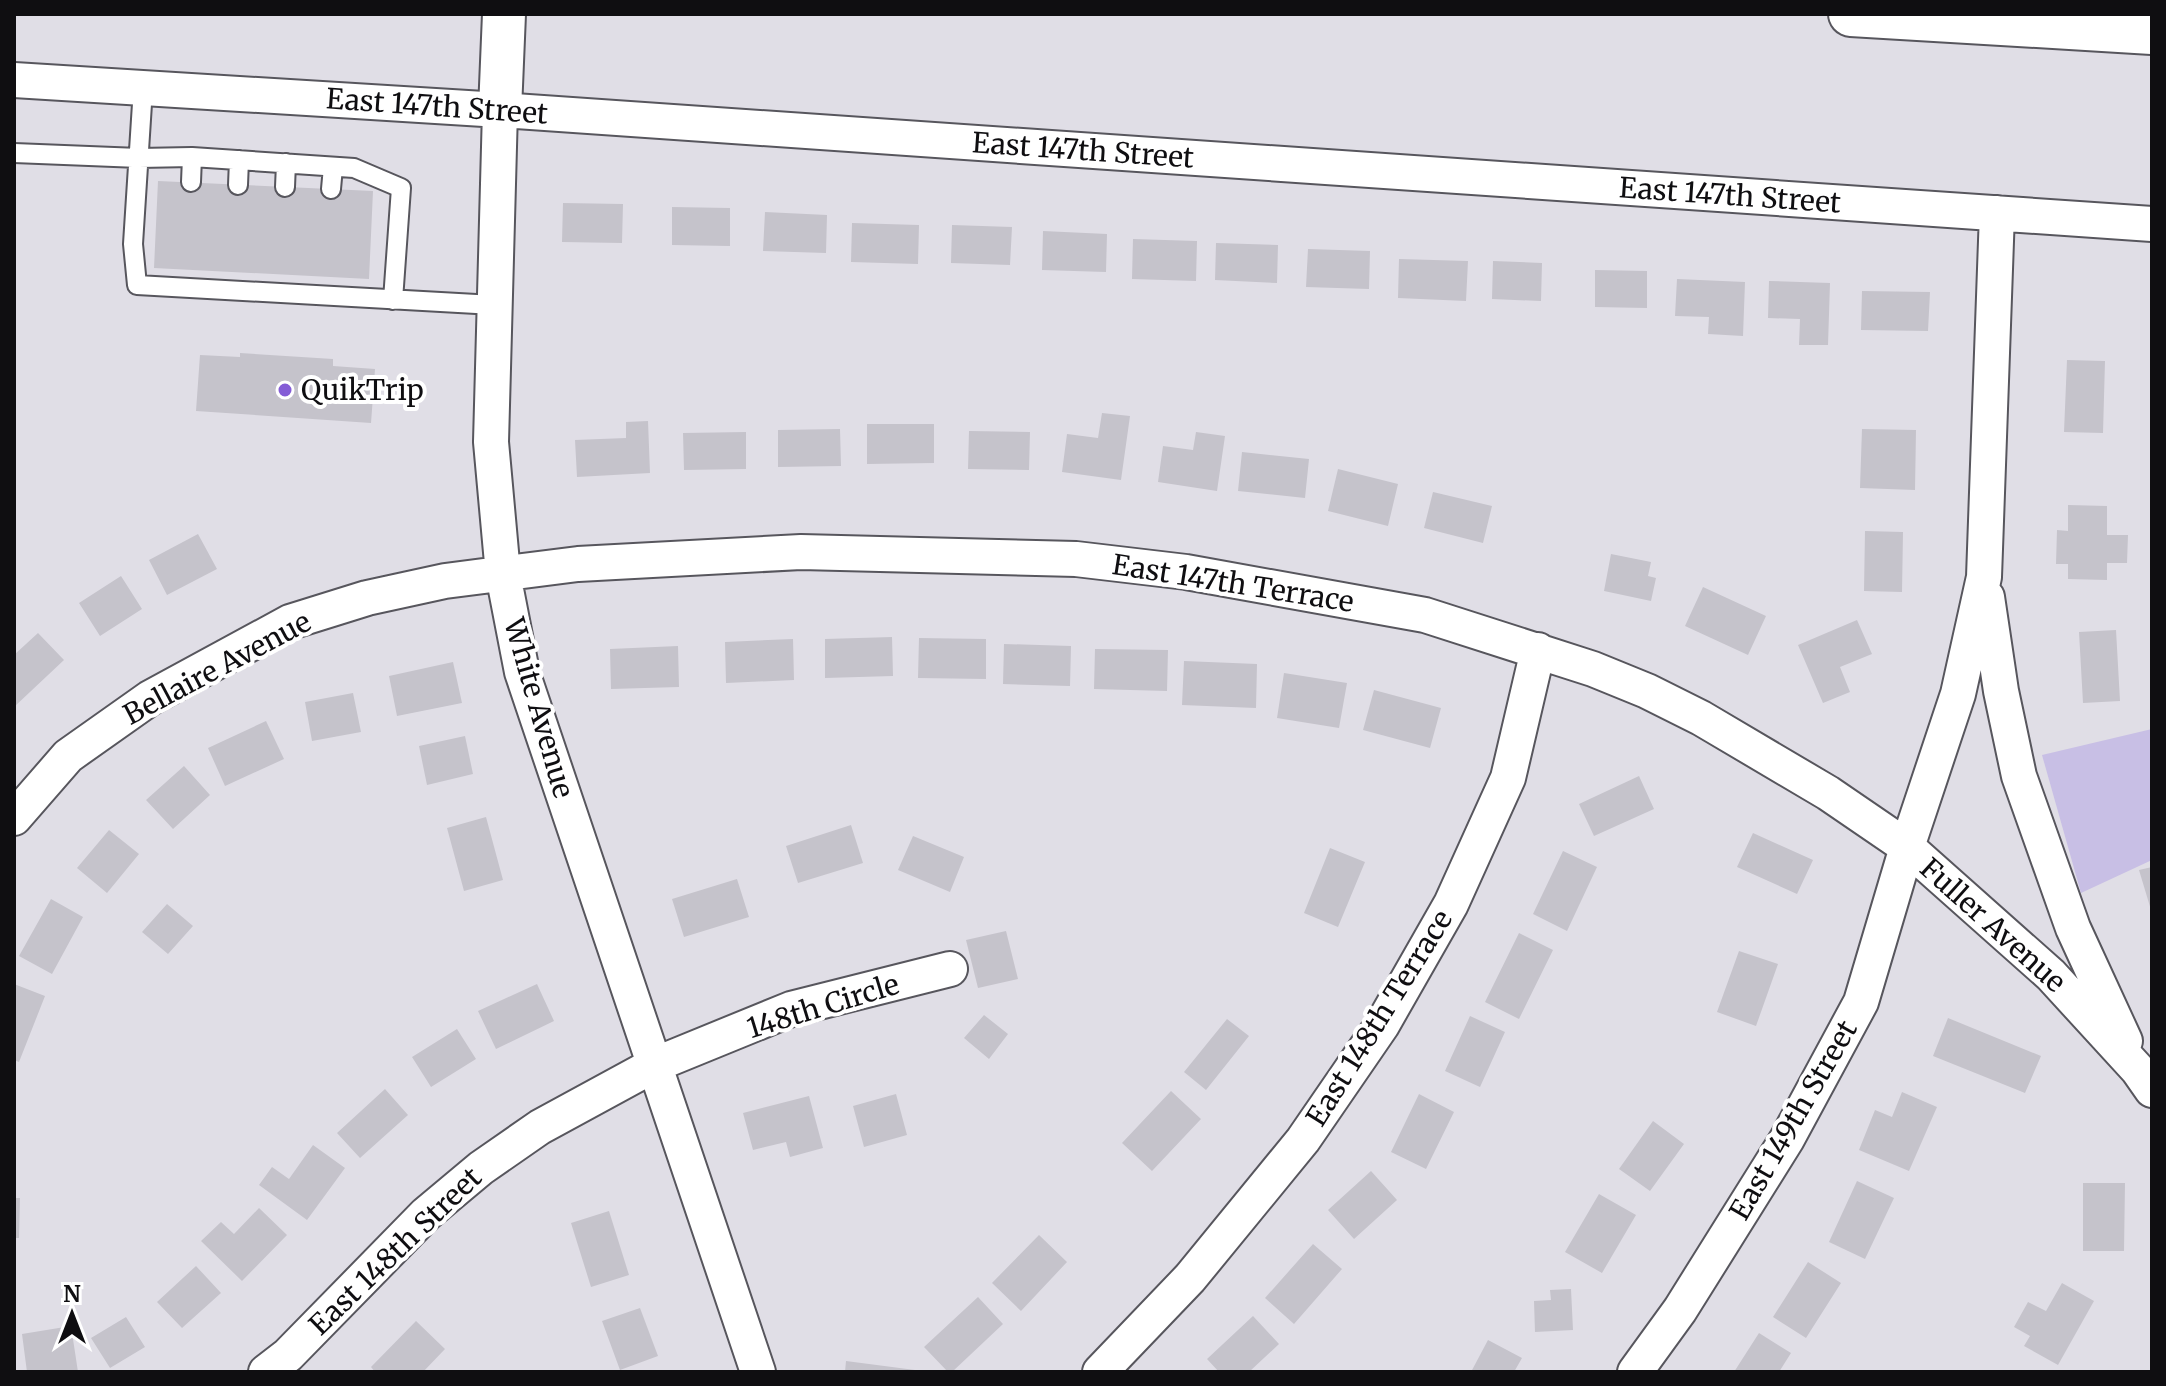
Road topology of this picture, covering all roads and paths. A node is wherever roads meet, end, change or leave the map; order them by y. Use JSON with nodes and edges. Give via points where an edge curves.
{"nodes":[{"id":1,"x":504,"y":14,"type":"edge"},
{"id":2,"x":1851,"y":14,"type":"edge"},
{"id":3,"x":2152,"y":32,"type":"edge"},
{"id":4,"x":14,"y":80,"type":"edge"},
{"id":5,"x":143,"y":88,"type":"junction"},
{"id":6,"x":500,"y":110,"type":"junction"},
{"id":7,"x":14,"y":153,"type":"edge"},
{"id":8,"x":192,"y":157,"type":"junction"},
{"id":9,"x":139,"y":158,"type":"junction"},
{"id":10,"x":239,"y":160,"type":"junction"},
{"id":11,"x":286,"y":163,"type":"junction"},
{"id":12,"x":333,"y":167,"type":"junction"},
{"id":13,"x":191,"y":182,"type":"dead end"},
{"id":14,"x":238,"y":185,"type":"dead end"},
{"id":15,"x":285,"y":187,"type":"dead end"},
{"id":16,"x":331,"y":189,"type":"dead end"},
{"id":17,"x":1997,"y":213,"type":"junction"},
{"id":18,"x":2152,"y":224,"type":"edge"},
{"id":19,"x":326,"y":277,"type":"dead end"},
{"id":20,"x":324,"y":296,"type":"junction"},
{"id":21,"x":393,"y":300,"type":"junction"},
{"id":22,"x":494,"y":305,"type":"junction"},
{"id":23,"x":503,"y":574,"type":"junction"},
{"id":24,"x":1984,"y":577,"type":"junction"},
{"id":25,"x":1538,"y":650,"type":"junction"},
{"id":26,"x":14,"y":818,"type":"edge"},
{"id":27,"x":1907,"y":847,"type":"junction"},
{"id":28,"x":950,"y":969,"type":"dead end"},
{"id":29,"x":654,"y":1065,"type":"junction"},
{"id":30,"x":2145,"y":1080,"type":"edge"},
{"id":31,"x":266,"y":1372,"type":"edge"},
{"id":32,"x":758,"y":1372,"type":"edge"},
{"id":33,"x":1100,"y":1372,"type":"edge"},
{"id":34,"x":1635,"y":1372,"type":"edge"}],
"edges":[{"from":1,"to":6,"type":"street","name":"White Avenue"},
{"from":2,"to":3,"type":"main road"},
{"from":4,"to":5,"type":"street","name":"East 147th Street"},
{"from":5,"to":6,"type":"street","name":"East 147th Street"},
{"from":5,"to":9,"type":"lane"},
{"from":6,"to":17,"type":"street","name":"East 147th Street"},
{"from":6,"to":22,"type":"street","name":"White Avenue"},
{"from":7,"to":9,"type":"lane"},
{"from":8,"to":9,"type":"lane"},
{"from":8,"to":10,"type":"lane"},
{"from":8,"to":13,"type":"lane"},
{"from":9,"to":20,"type":"lane","via":[[133,244],[137,285],[236,281],[281,284]]},
{"from":10,"to":11,"type":"lane"},
{"from":10,"to":14,"type":"lane"},
{"from":11,"to":12,"type":"lane"},
{"from":11,"to":15,"type":"lane"},
{"from":12,"to":16,"type":"lane"},
{"from":12,"to":21,"type":"lane","via":[[354,168],[401,188]]},
{"from":17,"to":18,"type":"street","name":"East 147th Street"},
{"from":17,"to":24,"type":"street","name":"Fuller Avenue"},
{"from":19,"to":20,"type":"lane"},
{"from":20,"to":21,"type":"lane"},
{"from":21,"to":22,"type":"lane"},
{"from":22,"to":23,"type":"street","name":"White Avenue","via":[[491,442]]},
{"from":23,"to":25,"type":"street","name":"East 147th Terrace","via":[[578,564],[801,552],[1076,559],[1186,572],[1425,615]]},
{"from":23,"to":26,"type":"street","name":"Bellaire Avenue","via":[[367,598],[290,622],[150,698],[68,756]]},
{"from":23,"to":29,"type":"street","name":"White Avenue","via":[[522,672]]},
{"from":24,"to":27,"type":"street","name":"Fuller Avenue","via":[[1958,694]]},
{"from":24,"to":30,"type":"street","name":"Fuller Avenue","via":[[2019,776],[2073,928]]},
{"from":25,"to":27,"type":"street","name":"East 147th Terrace","via":[[1647,691],[1701,718]]},
{"from":25,"to":33,"type":"street","name":"East 148th Terrace","via":[[1508,778],[1451,904],[1382,1025],[1303,1140],[1190,1278]]},
{"from":27,"to":30,"type":"street","name":"Fuller Avenue","via":[[2051,975]]},
{"from":27,"to":34,"type":"street","name":"East 149th Street","via":[[1861,1002],[1787,1139]]},
{"from":28,"to":29,"type":"street","name":"148th Circle","via":[[791,1009]]},
{"from":29,"to":31,"type":"street","name":"East 148th Street","via":[[540,1127],[481,1168],[426,1214]]},
{"from":29,"to":32,"type":"street","name":"White Avenue"}]}
